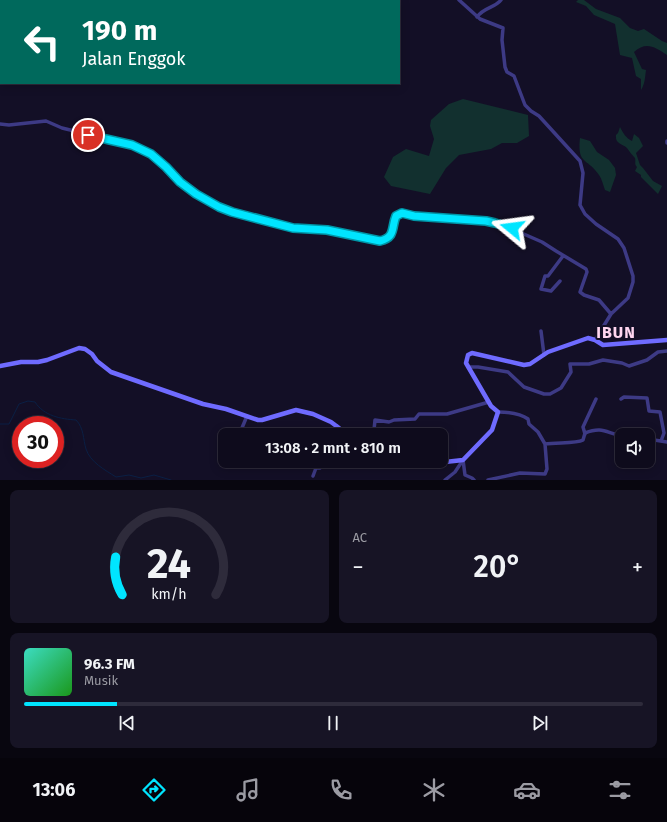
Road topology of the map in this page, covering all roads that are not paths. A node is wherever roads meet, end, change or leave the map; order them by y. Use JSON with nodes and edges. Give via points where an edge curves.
{"nodes":[{"id":1,"x":459,"y":0,"type":"edge"},
{"id":2,"x":501,"y":0,"type":"edge"},
{"id":3,"x":477,"y":17,"type":"junction"},
{"id":4,"x":0,"y":124,"type":"edge"},
{"id":5,"x":563,"y":256,"type":"junction"},
{"id":6,"x":560,"y":281,"type":"dead end"},
{"id":7,"x":611,"y":314,"type":"junction"},
{"id":8,"x":541,"y":331,"type":"dead end"},
{"id":9,"x":595,"y":340,"type":"junction"},
{"id":10,"x":667,"y":340,"type":"edge"},
{"id":11,"x":667,"y":351,"type":"edge"},
{"id":12,"x":544,"y":355,"type":"junction"},
{"id":13,"x":0,"y":366,"type":"edge"},
{"id":14,"x":468,"y":367,"type":"junction"},
{"id":15,"x":596,"y":399,"type":"dead end"},
{"id":16,"x":621,"y":399,"type":"dead end"},
{"id":17,"x":489,"y":402,"type":"junction"},
{"id":18,"x":498,"y":412,"type":"junction"},
{"id":19,"x":247,"y":416,"type":"junction"},
{"id":20,"x":337,"y":426,"type":"edge"},
{"id":21,"x":242,"y":428,"type":"edge"},
{"id":22,"x":374,"y":428,"type":"edge"},
{"id":23,"x":584,"y":434,"type":"junction"},
{"id":24,"x":615,"y":434,"type":"edge"},
{"id":25,"x":655,"y":440,"type":"edge"},
{"id":26,"x":661,"y":441,"type":"junction"},
{"id":27,"x":667,"y":442,"type":"edge"},
{"id":28,"x":545,"y":444,"type":"junction"},
{"id":29,"x":462,"y":460,"type":"junction"},
{"id":30,"x":448,"y":462,"type":"edge"},
{"id":31,"x":316,"y":468,"type":"edge"},
{"id":32,"x":313,"y":476,"type":"dead end"},
{"id":33,"x":445,"y":480,"type":"edge"},
{"id":34,"x":474,"y":480,"type":"edge"},
{"id":35,"x":488,"y":480,"type":"edge"}],
"edges":[{"from":1,"to":3,"type":"street"},
{"from":2,"to":3,"type":"street","via":[[482,11]]},
{"from":3,"to":7,"type":"street","via":[[503,28],[505,67],[507,72],[514,76],[525,105],[539,116],[580,161],[583,173],[580,205],[589,218],[618,239],[624,248],[632,268],[633,282],[628,298]]},
{"from":4,"to":5,"type":"street","via":[[46,121],[62,128],[132,145],[151,154],[180,182],[219,207],[293,228],[327,230],[380,241],[391,235],[396,216],[402,213],[486,221],[512,228],[542,242]]},
{"from":5,"to":6,"type":"street","via":[[548,276],[545,276],[542,289],[551,291]]},
{"from":5,"to":7,"type":"street","via":[[587,270],[580,292],[598,300]]},
{"from":7,"to":9,"type":"street"},
{"from":8,"to":12,"type":"street"},
{"from":9,"to":10,"type":"main road","via":[[603,345],[611,345]]},
{"from":9,"to":12,"type":"main road","via":[[580,340]]},
{"from":11,"to":14,"type":"street","via":[[658,352],[647,360],[629,366],[603,360],[589,364],[570,364],[571,372],[561,388],[550,394],[524,387],[508,372]]},
{"from":12,"to":14,"type":"main road","via":[[524,365],[474,352],[466,358]]},
{"from":13,"to":19,"type":"main road","via":[[51,359],[79,348],[85,349],[112,372],[203,404]]},
{"from":14,"to":17,"type":"main road"},
{"from":15,"to":23,"type":"street","via":[[583,427]]},
{"from":16,"to":26,"type":"street","via":[[647,398],[649,411],[660,412],[664,433]]},
{"from":17,"to":18,"type":"main road"},
{"from":17,"to":22,"type":"street","via":[[447,414],[419,414],[415,419],[389,422],[375,420]]},
{"from":18,"to":28,"type":"street","via":[[515,413],[526,417]]},
{"from":18,"to":29,"type":"main road","via":[[492,430]]},
{"from":19,"to":20,"type":"main road","via":[[262,420],[296,410],[312,414]]},
{"from":19,"to":21,"type":"street"},
{"from":23,"to":24,"type":"street","via":[[594,430]]},
{"from":23,"to":28,"type":"street","via":[[583,440],[577,442]]},
{"from":25,"to":26,"type":"street"},
{"from":26,"to":27,"type":"street"},
{"from":28,"to":35,"type":"street","via":[[545,474],[520,473]]},
{"from":29,"to":30,"type":"main road"},
{"from":29,"to":33,"type":"street"},
{"from":29,"to":34,"type":"street","via":[[465,475]]},
{"from":31,"to":32,"type":"street"}]}
